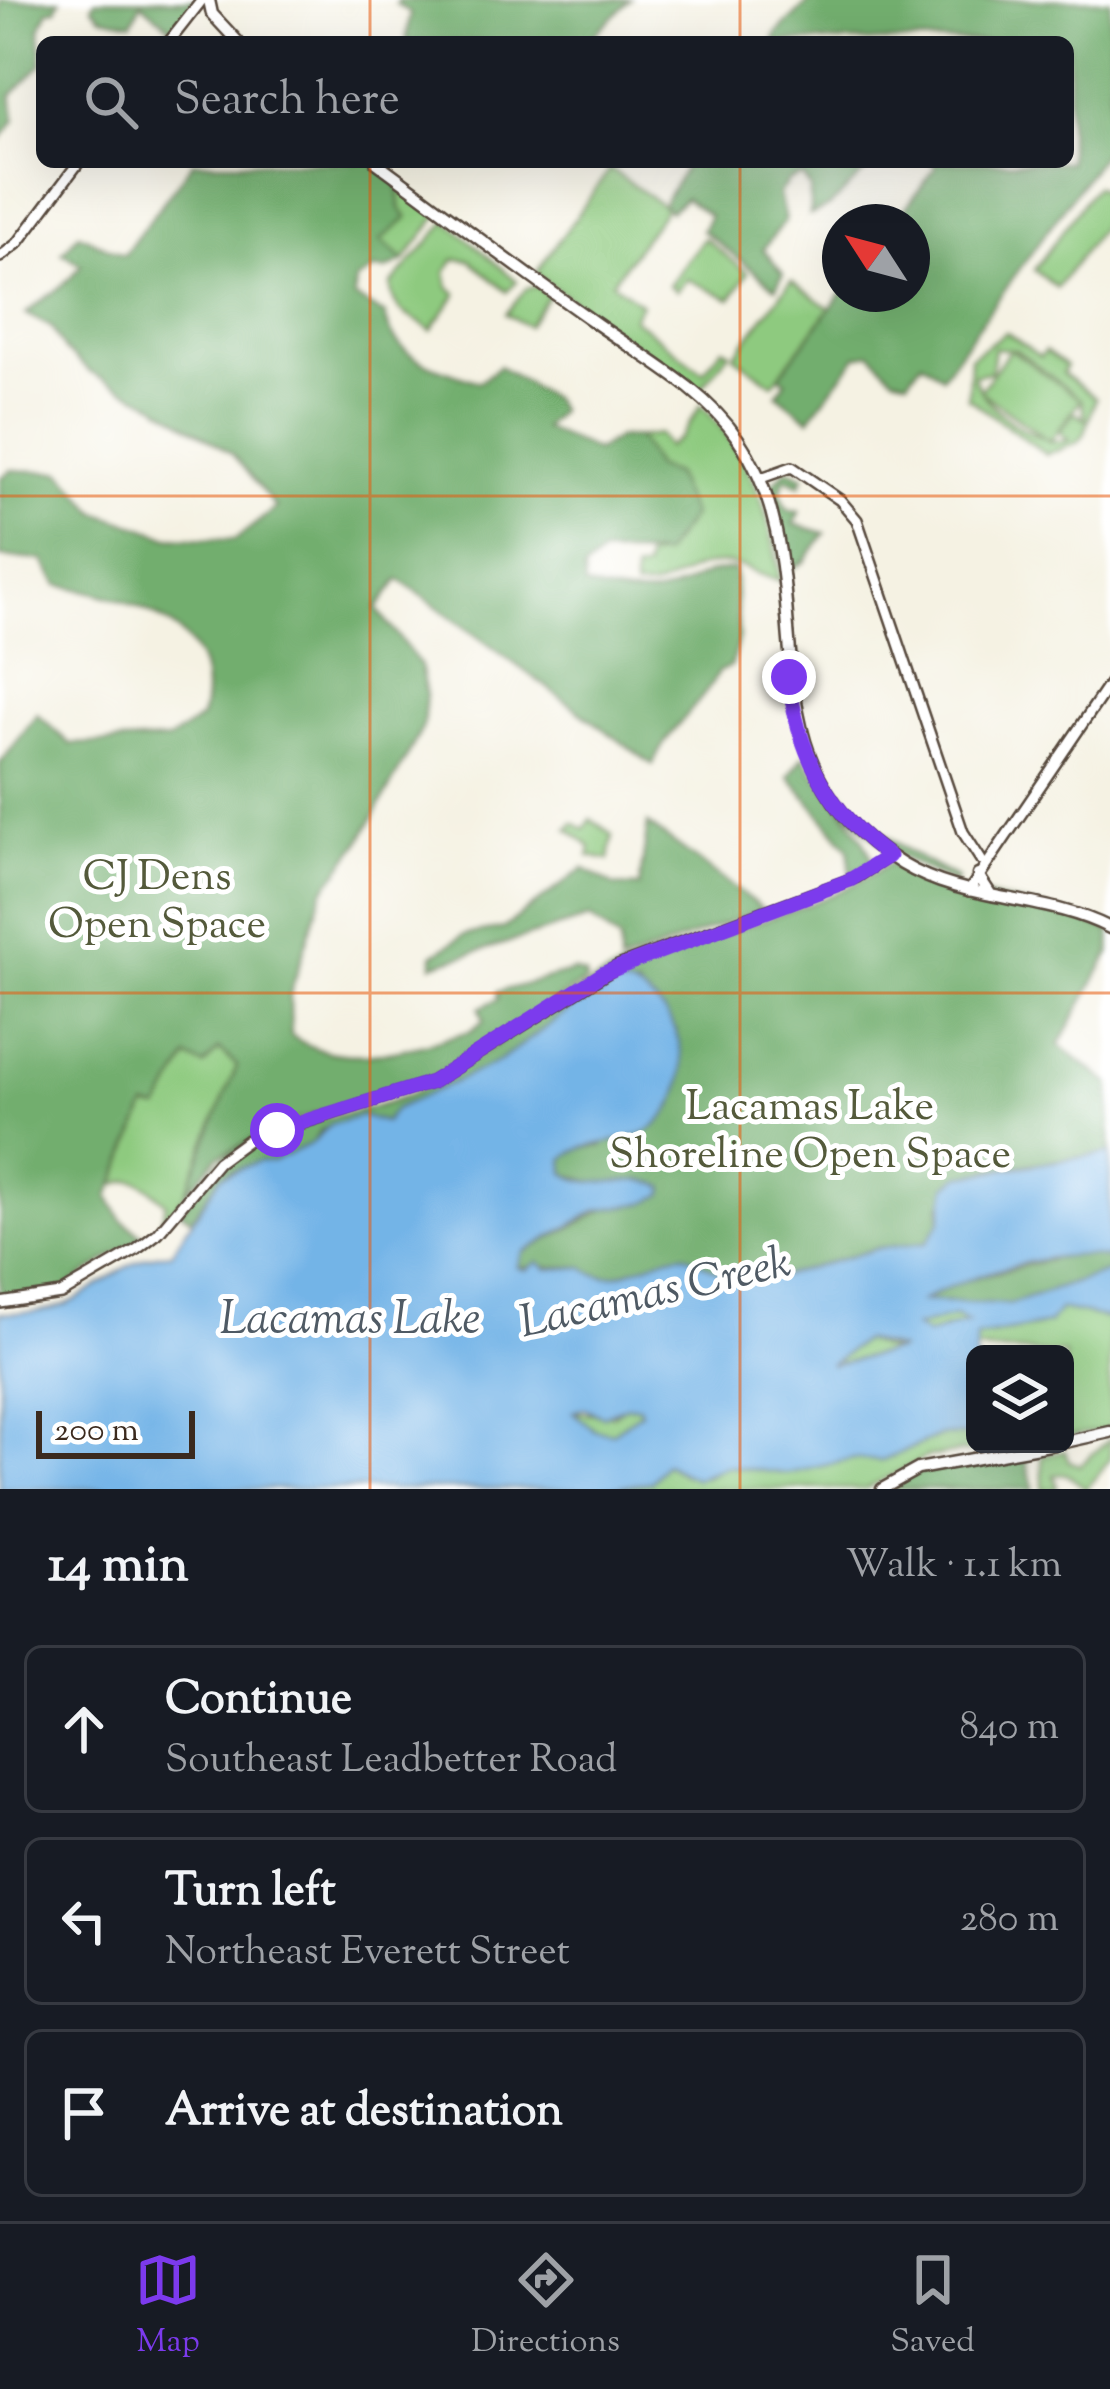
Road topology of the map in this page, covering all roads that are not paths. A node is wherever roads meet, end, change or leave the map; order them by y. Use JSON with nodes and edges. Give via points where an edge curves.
{"nodes":[{"id":1,"x":205,"y":0,"type":"edge"},
{"id":2,"x":174,"y":36,"type":"edge"},
{"id":3,"x":232,"y":36,"type":"edge"},
{"id":4,"x":74,"y":168,"type":"edge"},
{"id":5,"x":384,"y":168,"type":"edge"},
{"id":6,"x":0,"y":257,"type":"edge"},
{"id":7,"x":761,"y":478,"type":"junction"},
{"id":8,"x":1110,"y":683,"type":"edge"},
{"id":9,"x":993,"y":850,"type":"junction"},
{"id":10,"x":889,"y":856,"type":"junction"},
{"id":11,"x":981,"y":860,"type":"junction"},
{"id":12,"x":978,"y":874,"type":"junction"},
{"id":13,"x":969,"y":891,"type":"junction"},
{"id":14,"x":991,"y":895,"type":"junction"},
{"id":15,"x":1110,"y":928,"type":"edge"},
{"id":16,"x":0,"y":1303,"type":"edge"},
{"id":17,"x":1110,"y":1432,"type":"edge"},
{"id":18,"x":1074,"y":1440,"type":"edge"},
{"id":19,"x":1002,"y":1453,"type":"edge"},
{"id":20,"x":882,"y":1489,"type":"edge"}],
"edges":[{"from":1,"to":2,"type":"street"},
{"from":1,"to":3,"type":"main road"},
{"from":4,"to":6,"type":"street"},
{"from":5,"to":7,"type":"main road","via":[[700,399],[738,438]]},
{"from":7,"to":10,"type":"main road","via":[[779,538],[792,703],[805,750],[837,807]]},
{"from":7,"to":11,"type":"street","via":[[792,467],[853,513],[964,832]]},
{"from":8,"to":9,"type":"street"},
{"from":9,"to":11,"type":"street"},
{"from":9,"to":12,"type":"street"},
{"from":10,"to":13,"type":"main road"},
{"from":10,"to":16,"type":"street","via":[[850,880],[604,973],[432,1082],[242,1143],[146,1244],[61,1294]]},
{"from":11,"to":13,"type":"street"},
{"from":12,"to":13,"type":"street"},
{"from":12,"to":14,"type":"main road"},
{"from":13,"to":14,"type":"main road"},
{"from":14,"to":15,"type":"main road"},
{"from":17,"to":18,"type":"main road"},
{"from":19,"to":20,"type":"main road","via":[[932,1465]]}]}
